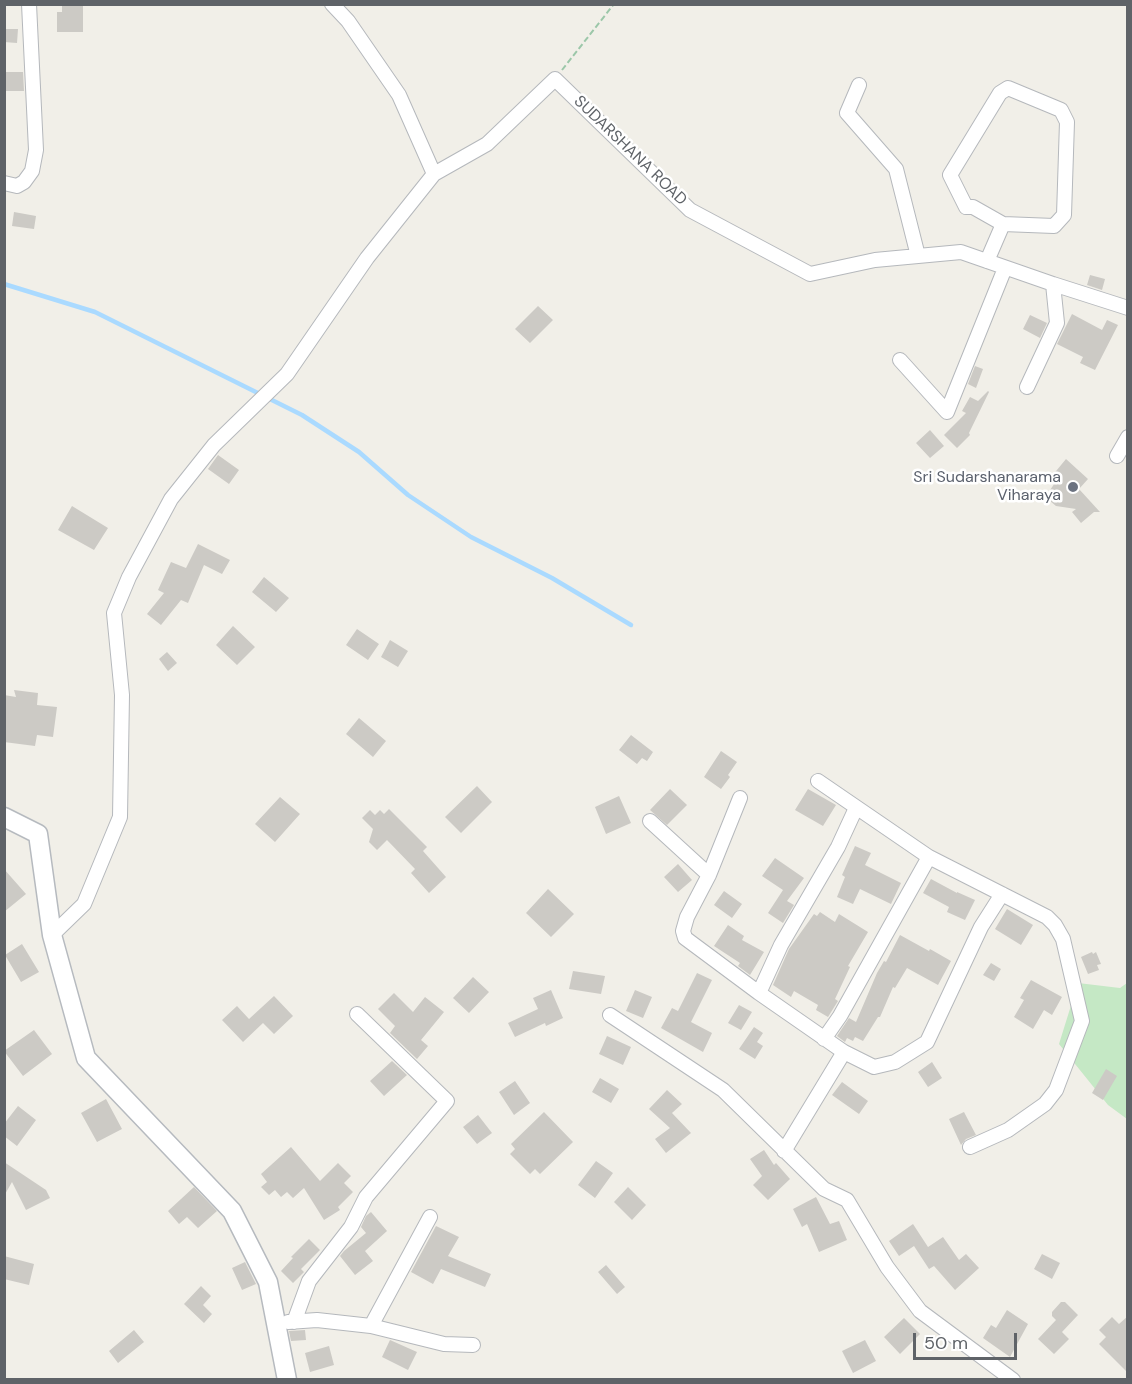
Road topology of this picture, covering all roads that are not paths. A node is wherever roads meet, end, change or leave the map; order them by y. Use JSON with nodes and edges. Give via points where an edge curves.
{"nodes":[{"id":1,"x":29,"y":4,"type":"edge"},
{"id":2,"x":332,"y":4,"type":"edge"},
{"id":3,"x":859,"y":85,"type":"dead end"},
{"id":4,"x":434,"y":174,"type":"junction"},
{"id":5,"x":4,"y":183,"type":"edge"},
{"id":6,"x":1003,"y":224,"type":"junction"},
{"id":7,"x":918,"y":256,"type":"junction"},
{"id":8,"x":987,"y":261,"type":"junction"},
{"id":9,"x":1005,"y":268,"type":"junction"},
{"id":10,"x":1053,"y":284,"type":"junction"},
{"id":11,"x":1128,"y":308,"type":"edge"},
{"id":12,"x":900,"y":360,"type":"dead end"},
{"id":13,"x":1027,"y":387,"type":"dead end"},
{"id":14,"x":1128,"y":437,"type":"edge"},
{"id":15,"x":1118,"y":456,"type":"dead end"},
{"id":16,"x":818,"y":781,"type":"dead end"},
{"id":17,"x":740,"y":798,"type":"dead end"},
{"id":18,"x":856,"y":808,"type":"junction"},
{"id":19,"x":4,"y":817,"type":"edge"},
{"id":20,"x":650,"y":822,"type":"dead end"},
{"id":21,"x":929,"y":857,"type":"junction"},
{"id":22,"x":709,"y":875,"type":"junction"},
{"id":23,"x":1002,"y":894,"type":"junction"},
{"id":24,"x":52,"y":935,"type":"junction"},
{"id":25,"x":759,"y":993,"type":"junction"},
{"id":26,"x":357,"y":1014,"type":"dead end"},
{"id":27,"x":610,"y":1015,"type":"dead end"},
{"id":28,"x":824,"y":1039,"type":"junction"},
{"id":29,"x":844,"y":1052,"type":"junction"},
{"id":30,"x":970,"y":1147,"type":"dead end"},
{"id":31,"x":784,"y":1151,"type":"junction"},
{"id":32,"x":430,"y":1216,"type":"dead end"},
{"id":33,"x":285,"y":1323,"type":"junction"},
{"id":34,"x":371,"y":1326,"type":"junction"},
{"id":35,"x":472,"y":1346,"type":"dead end"},
{"id":36,"x":287,"y":1380,"type":"edge"},
{"id":37,"x":1013,"y":1380,"type":"edge"}],
"edges":[{"from":1,"to":5,"type":"street","via":[[36,150],[32,171],[24,182],[17,186]]},
{"from":2,"to":4,"type":"street","via":[[399,95]]},
{"from":3,"to":7,"type":"street","via":[[847,113],[896,169]]},
{"from":4,"to":7,"type":"street","name":"SUDARSHANA ROAD","via":[[487,144],[555,79],[690,210],[810,274],[875,260]]},
{"from":4,"to":24,"type":"street","via":[[367,258],[287,374],[214,445],[171,499],[129,577],[114,613],[122,695],[120,817],[84,904]]},
{"from":6,"to":6,"type":"street","via":[[966,207],[950,175],[1000,93],[1008,88],[1061,110],[1067,122],[1064,214],[1054,226]]},
{"from":6,"to":8,"type":"street"},
{"from":7,"to":8,"type":"street","name":"SUDARSHANA ROAD","via":[[961,252]]},
{"from":8,"to":9,"type":"street","name":"SUDARSHANA ROAD"},
{"from":9,"to":10,"type":"street","name":"SUDARSHANA ROAD"},
{"from":9,"to":12,"type":"street","via":[[947,412]]},
{"from":10,"to":11,"type":"street","name":"SUDARSHANA ROAD"},
{"from":10,"to":13,"type":"street","via":[[1057,323]]},
{"from":14,"to":15,"type":"street"},
{"from":16,"to":18,"type":"street"},
{"from":17,"to":22,"type":"street"},
{"from":18,"to":21,"type":"street"},
{"from":18,"to":25,"type":"street"},
{"from":19,"to":24,"type":"street","via":[[38,834]]},
{"from":20,"to":22,"type":"street"},
{"from":21,"to":23,"type":"street"},
{"from":21,"to":28,"type":"street"},
{"from":22,"to":25,"type":"street","via":[[687,917],[685,938]]},
{"from":23,"to":29,"type":"street","via":[[981,927],[927,1042],[895,1062],[874,1067]]},
{"from":23,"to":30,"type":"street","via":[[1055,925],[1063,939],[1082,1021],[1056,1090],[1045,1104],[1008,1130]]},
{"from":24,"to":33,"type":"street","via":[[86,1058],[232,1211]]},
{"from":25,"to":28,"type":"street"},
{"from":26,"to":33,"type":"street","via":[[447,1101],[366,1197],[351,1227],[309,1281]]},
{"from":27,"to":31,"type":"street","via":[[723,1090]]},
{"from":28,"to":29,"type":"street"},
{"from":29,"to":31,"type":"street"},
{"from":31,"to":37,"type":"street","via":[[824,1189],[847,1200],[887,1267],[920,1311]]},
{"from":32,"to":34,"type":"street"},
{"from":33,"to":34,"type":"street","via":[[317,1320]]},
{"from":33,"to":36,"type":"street"},
{"from":34,"to":35,"type":"street","via":[[444,1344]]}]}
